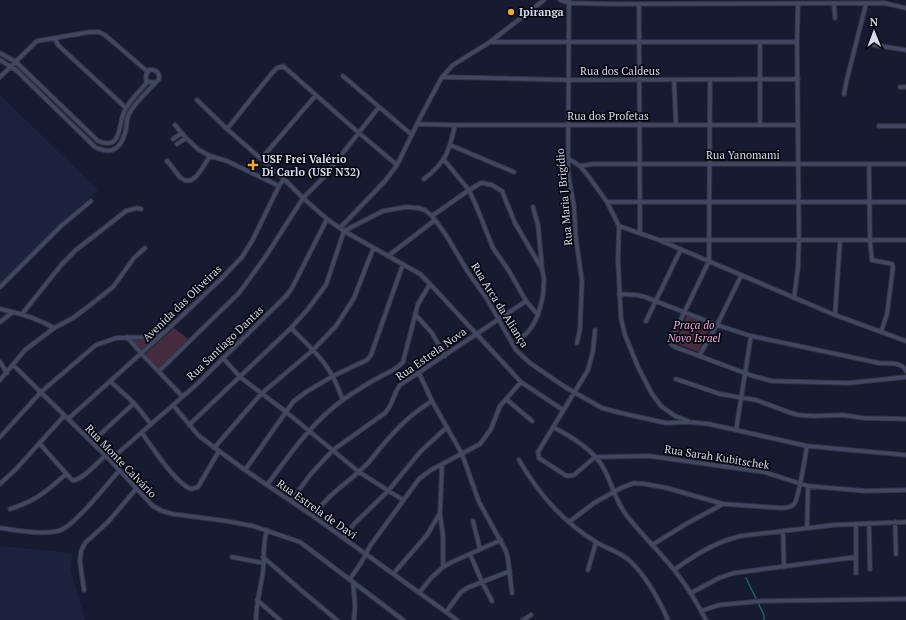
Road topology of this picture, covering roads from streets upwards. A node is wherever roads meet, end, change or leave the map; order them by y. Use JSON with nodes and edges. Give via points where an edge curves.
{"nodes":[{"id":1,"x":544,"y":0,"type":"edge"},
{"id":2,"x":560,"y":0,"type":"edge"},
{"id":3,"x":569,"y":1,"type":"edge"},
{"id":4,"x":653,"y":1,"type":"edge"},
{"id":5,"x":614,"y":2,"type":"edge"},
{"id":6,"x":691,"y":2,"type":"edge"},
{"id":7,"x":729,"y":2,"type":"edge"},
{"id":8,"x":768,"y":2,"type":"edge"},
{"id":9,"x":804,"y":2,"type":"edge"},
{"id":10,"x":877,"y":2,"type":"edge"},
{"id":11,"x":639,"y":4,"type":"junction"},
{"id":12,"x":798,"y":4,"type":"junction"},
{"id":13,"x":834,"y":4,"type":"junction"},
{"id":14,"x":866,"y":4,"type":"junction"},
{"id":15,"x":906,"y":8,"type":"edge"},
{"id":16,"x":835,"y":18,"type":"dead end"},
{"id":17,"x":54,"y":39,"type":"junction"},
{"id":18,"x":490,"y":42,"type":"junction"},
{"id":19,"x":569,"y":42,"type":"junction"},
{"id":20,"x":639,"y":42,"type":"junction"},
{"id":21,"x":760,"y":42,"type":"junction"},
{"id":22,"x":797,"y":42,"type":"junction"},
{"id":23,"x":874,"y":46,"type":"dead end"},
{"id":24,"x":906,"y":50,"type":"edge"},
{"id":25,"x":0,"y":53,"type":"edge"},
{"id":26,"x":0,"y":60,"type":"edge"},
{"id":27,"x":16,"y":62,"type":"junction"},
{"id":28,"x":10,"y":67,"type":"junction"},
{"id":29,"x":148,"y":72,"type":"junction"},
{"id":30,"x":343,"y":76,"type":"dead end"},
{"id":31,"x":442,"y":77,"type":"junction"},
{"id":32,"x":0,"y":78,"type":"edge"},
{"id":33,"x":798,"y":79,"type":"junction"},
{"id":34,"x":568,"y":80,"type":"junction"},
{"id":35,"x":639,"y":80,"type":"junction"},
{"id":36,"x":674,"y":80,"type":"junction"},
{"id":37,"x":710,"y":80,"type":"junction"},
{"id":38,"x":759,"y":80,"type":"junction"},
{"id":39,"x":148,"y":81,"type":"junction"},
{"id":40,"x":156,"y":82,"type":"junction"},
{"id":41,"x":900,"y":87,"type":"dead end"},
{"id":42,"x":906,"y":87,"type":"edge"},
{"id":43,"x":844,"y":94,"type":"dead end"},
{"id":44,"x":316,"y":95,"type":"junction"},
{"id":45,"x":197,"y":100,"type":"dead end"},
{"id":46,"x":379,"y":107,"type":"junction"},
{"id":47,"x":126,"y":108,"type":"junction"},
{"id":48,"x":130,"y":112,"type":"junction"},
{"id":49,"x":417,"y":124,"type":"junction"},
{"id":50,"x":175,"y":125,"type":"dead end"},
{"id":51,"x":455,"y":125,"type":"junction"},
{"id":52,"x":568,"y":125,"type":"junction"},
{"id":53,"x":640,"y":125,"type":"junction"},
{"id":54,"x":676,"y":125,"type":"junction"},
{"id":55,"x":710,"y":125,"type":"junction"},
{"id":56,"x":760,"y":125,"type":"junction"},
{"id":57,"x":798,"y":125,"type":"junction"},
{"id":58,"x":879,"y":126,"type":"dead end"},
{"id":59,"x":906,"y":126,"type":"edge"},
{"id":60,"x":227,"y":129,"type":"junction"},
{"id":61,"x":182,"y":133,"type":"junction"},
{"id":62,"x":359,"y":133,"type":"junction"},
{"id":63,"x":412,"y":135,"type":"junction"},
{"id":64,"x":186,"y":138,"type":"junction"},
{"id":65,"x":173,"y":140,"type":"dead end"},
{"id":66,"x":177,"y":144,"type":"dead end"},
{"id":67,"x":450,"y":145,"type":"junction"},
{"id":68,"x":210,"y":156,"type":"junction"},
{"id":69,"x":261,"y":159,"type":"junction"},
{"id":70,"x":569,"y":159,"type":"junction"},
{"id":71,"x":444,"y":160,"type":"junction"},
{"id":72,"x":167,"y":161,"type":"dead end"},
{"id":73,"x":639,"y":164,"type":"junction"},
{"id":74,"x":710,"y":164,"type":"junction"},
{"id":75,"x":799,"y":164,"type":"junction"},
{"id":76,"x":869,"y":164,"type":"junction"},
{"id":77,"x":906,"y":164,"type":"edge"},
{"id":78,"x":397,"y":165,"type":"junction"},
{"id":79,"x":580,"y":166,"type":"junction"},
{"id":80,"x":514,"y":172,"type":"dead end"},
{"id":81,"x":284,"y":179,"type":"junction"},
{"id":82,"x":424,"y":179,"type":"dead end"},
{"id":83,"x":279,"y":186,"type":"junction"},
{"id":84,"x":469,"y":190,"type":"junction"},
{"id":85,"x":303,"y":198,"type":"junction"},
{"id":86,"x":91,"y":201,"type":"dead end"},
{"id":87,"x":799,"y":201,"type":"junction"},
{"id":88,"x":607,"y":202,"type":"junction"},
{"id":89,"x":639,"y":202,"type":"junction"},
{"id":90,"x":906,"y":202,"type":"edge"},
{"id":91,"x":709,"y":203,"type":"junction"},
{"id":92,"x":870,"y":203,"type":"junction"},
{"id":93,"x":533,"y":207,"type":"dead end"},
{"id":94,"x":141,"y":210,"type":"dead end"},
{"id":95,"x":434,"y":218,"type":"junction"},
{"id":96,"x":327,"y":219,"type":"junction"},
{"id":97,"x":619,"y":226,"type":"junction"},
{"id":98,"x":340,"y":228,"type":"junction"},
{"id":99,"x":344,"y":231,"type":"junction"},
{"id":100,"x":640,"y":232,"type":"junction"},
{"id":101,"x":659,"y":240,"type":"junction"},
{"id":102,"x":709,"y":240,"type":"junction"},
{"id":103,"x":799,"y":240,"type":"junction"},
{"id":104,"x":906,"y":240,"type":"edge"},
{"id":105,"x":840,"y":241,"type":"junction"},
{"id":106,"x":870,"y":241,"type":"junction"},
{"id":107,"x":145,"y":248,"type":"dead end"},
{"id":108,"x":373,"y":249,"type":"junction"},
{"id":109,"x":681,"y":250,"type":"junction"},
{"id":110,"x":388,"y":256,"type":"junction"},
{"id":111,"x":709,"y":261,"type":"junction"},
{"id":112,"x":403,"y":264,"type":"junction"},
{"id":113,"x":542,"y":269,"type":"junction"},
{"id":114,"x":741,"y":276,"type":"junction"},
{"id":115,"x":430,"y":284,"type":"junction"},
{"id":116,"x":0,"y":287,"type":"edge"},
{"id":117,"x":619,"y":294,"type":"junction"},
{"id":118,"x":794,"y":298,"type":"junction"},
{"id":119,"x":526,"y":301,"type":"junction"},
{"id":120,"x":656,"y":301,"type":"junction"},
{"id":121,"x":0,"y":309,"type":"edge"},
{"id":122,"x":13,"y":312,"type":"junction"},
{"id":123,"x":684,"y":312,"type":"junction"},
{"id":124,"x":22,"y":314,"type":"junction"},
{"id":125,"x":415,"y":314,"type":"junction"},
{"id":126,"x":538,"y":315,"type":"junction"},
{"id":127,"x":835,"y":315,"type":"junction"},
{"id":128,"x":498,"y":320,"type":"junction"},
{"id":129,"x":646,"y":321,"type":"dead end"},
{"id":130,"x":0,"y":322,"type":"edge"},
{"id":131,"x":717,"y":325,"type":"junction"},
{"id":132,"x":54,"y":328,"type":"junction"},
{"id":133,"x":291,"y":328,"type":"junction"},
{"id":134,"x":595,"y":330,"type":"dead end"},
{"id":135,"x":166,"y":331,"type":"junction"},
{"id":136,"x":881,"y":332,"type":"junction"},
{"id":137,"x":476,"y":334,"type":"junction"},
{"id":138,"x":751,"y":336,"type":"junction"},
{"id":139,"x":127,"y":337,"type":"junction"},
{"id":140,"x":906,"y":341,"type":"edge"},
{"id":141,"x":577,"y":343,"type":"dead end"},
{"id":142,"x":513,"y":345,"type":"junction"},
{"id":143,"x":313,"y":350,"type":"junction"},
{"id":144,"x":142,"y":354,"type":"junction"},
{"id":145,"x":445,"y":356,"type":"junction"},
{"id":146,"x":699,"y":356,"type":"junction"},
{"id":147,"x":223,"y":358,"type":"junction"},
{"id":148,"x":0,"y":362,"type":"edge"},
{"id":149,"x":13,"y":365,"type":"junction"},
{"id":150,"x":159,"y":371,"type":"junction"},
{"id":151,"x":906,"y":371,"type":"edge"},
{"id":152,"x":6,"y":373,"type":"junction"},
{"id":153,"x":419,"y":373,"type":"junction"},
{"id":154,"x":744,"y":373,"type":"junction"},
{"id":155,"x":333,"y":376,"type":"junction"},
{"id":156,"x":240,"y":377,"type":"junction"},
{"id":157,"x":906,"y":377,"type":"edge"},
{"id":158,"x":676,"y":379,"type":"dead end"},
{"id":159,"x":0,"y":380,"type":"edge"},
{"id":160,"x":110,"y":381,"type":"junction"},
{"id":161,"x":521,"y":382,"type":"junction"},
{"id":162,"x":41,"y":392,"type":"junction"},
{"id":163,"x":574,"y":393,"type":"junction"},
{"id":164,"x":261,"y":394,"type":"junction"},
{"id":165,"x":182,"y":396,"type":"junction"},
{"id":166,"x":742,"y":398,"type":"junction"},
{"id":167,"x":506,"y":399,"type":"junction"},
{"id":168,"x":343,"y":400,"type":"junction"},
{"id":169,"x":432,"y":401,"type":"junction"},
{"id":170,"x":134,"y":403,"type":"junction"},
{"id":171,"x":173,"y":405,"type":"junction"},
{"id":172,"x":563,"y":410,"type":"junction"},
{"id":173,"x":285,"y":411,"type":"junction"},
{"id":174,"x":64,"y":416,"type":"junction"},
{"id":175,"x":906,"y":419,"type":"edge"},
{"id":176,"x":68,"y":420,"type":"junction"},
{"id":177,"x":532,"y":421,"type":"dead end"},
{"id":178,"x":688,"y":422,"type":"junction"},
{"id":179,"x":151,"y":424,"type":"junction"},
{"id":180,"x":189,"y":425,"type":"junction"},
{"id":181,"x":448,"y":427,"type":"junction"},
{"id":182,"x":553,"y":427,"type":"junction"},
{"id":183,"x":736,"y":430,"type":"junction"},
{"id":184,"x":309,"y":431,"type":"junction"},
{"id":185,"x":142,"y":433,"type":"junction"},
{"id":186,"x":0,"y":437,"type":"edge"},
{"id":187,"x":92,"y":442,"type":"junction"},
{"id":188,"x":40,"y":444,"type":"junction"},
{"id":189,"x":807,"y":446,"type":"junction"},
{"id":190,"x":214,"y":448,"type":"junction"},
{"id":191,"x":333,"y":450,"type":"junction"},
{"id":192,"x":219,"y":451,"type":"junction"},
{"id":193,"x":462,"y":454,"type":"junction"},
{"id":194,"x":906,"y":455,"type":"edge"},
{"id":195,"x":105,"y":456,"type":"junction"},
{"id":196,"x":595,"y":457,"type":"junction"},
{"id":197,"x":110,"y":460,"type":"junction"},
{"id":198,"x":519,"y":460,"type":"dead end"},
{"id":199,"x":442,"y":466,"type":"junction"},
{"id":200,"x":245,"y":470,"type":"junction"},
{"id":201,"x":119,"y":471,"type":"junction"},
{"id":202,"x":359,"y":472,"type":"junction"},
{"id":203,"x":66,"y":474,"type":"junction"},
{"id":204,"x":0,"y":484,"type":"edge"},
{"id":205,"x":799,"y":484,"type":"junction"},
{"id":206,"x":267,"y":486,"type":"junction"},
{"id":207,"x":808,"y":486,"type":"junction"},
{"id":208,"x":136,"y":489,"type":"junction"},
{"id":209,"x":906,"y":490,"type":"edge"},
{"id":210,"x":388,"y":491,"type":"junction"},
{"id":211,"x":614,"y":492,"type":"junction"},
{"id":212,"x":403,"y":500,"type":"junction"},
{"id":213,"x":291,"y":501,"type":"junction"},
{"id":214,"x":723,"y":504,"type":"junction"},
{"id":215,"x":10,"y":508,"type":"dead end"},
{"id":216,"x":440,"y":513,"type":"junction"},
{"id":217,"x":313,"y":516,"type":"junction"},
{"id":218,"x":473,"y":521,"type":"dead end"},
{"id":219,"x":569,"y":522,"type":"junction"},
{"id":220,"x":895,"y":522,"type":"junction"},
{"id":221,"x":906,"y":522,"type":"edge"},
{"id":222,"x":869,"y":523,"type":"junction"},
{"id":223,"x":856,"y":524,"type":"junction"},
{"id":224,"x":0,"y":528,"type":"edge"},
{"id":225,"x":807,"y":528,"type":"junction"},
{"id":226,"x":267,"y":530,"type":"junction"},
{"id":227,"x":783,"y":532,"type":"junction"},
{"id":228,"x":344,"y":538,"type":"junction"},
{"id":229,"x":501,"y":540,"type":"junction"},
{"id":230,"x":596,"y":542,"type":"junction"},
{"id":231,"x":652,"y":545,"type":"junction"},
{"id":232,"x":480,"y":549,"type":"junction"},
{"id":233,"x":366,"y":554,"type":"junction"},
{"id":234,"x":470,"y":554,"type":"junction"},
{"id":235,"x":896,"y":554,"type":"dead end"},
{"id":236,"x":232,"y":557,"type":"dead end"},
{"id":237,"x":263,"y":557,"type":"junction"},
{"id":238,"x":856,"y":557,"type":"junction"},
{"id":239,"x":263,"y":563,"type":"junction"},
{"id":240,"x":784,"y":566,"type":"junction"},
{"id":241,"x":443,"y":567,"type":"junction"},
{"id":242,"x":870,"y":569,"type":"dead end"},
{"id":243,"x":588,"y":570,"type":"dead end"},
{"id":244,"x":674,"y":570,"type":"junction"},
{"id":245,"x":510,"y":571,"type":"junction"},
{"id":246,"x":856,"y":573,"type":"dead end"},
{"id":247,"x":393,"y":574,"type":"junction"},
{"id":248,"x":351,"y":580,"type":"junction"},
{"id":249,"x":482,"y":582,"type":"junction"},
{"id":250,"x":84,"y":590,"type":"dead end"},
{"id":251,"x":419,"y":593,"type":"junction"},
{"id":252,"x":512,"y":593,"type":"dead end"},
{"id":253,"x":691,"y":593,"type":"junction"},
{"id":254,"x":906,"y":599,"type":"edge"},
{"id":255,"x":257,"y":600,"type":"junction"},
{"id":256,"x":492,"y":601,"type":"dead end"},
{"id":257,"x":702,"y":611,"type":"junction"},
{"id":258,"x":446,"y":612,"type":"junction"},
{"id":259,"x":531,"y":614,"type":"dead end"},
{"id":260,"x":256,"y":620,"type":"edge"},
{"id":261,"x":280,"y":620,"type":"edge"},
{"id":262,"x":337,"y":620,"type":"edge"},
{"id":263,"x":354,"y":620,"type":"edge"},
{"id":264,"x":403,"y":620,"type":"edge"},
{"id":265,"x":457,"y":620,"type":"edge"},
{"id":266,"x":523,"y":620,"type":"edge"},
{"id":267,"x":668,"y":620,"type":"edge"},
{"id":268,"x":706,"y":620,"type":"edge"}],
"edges":[{"from":1,"to":18,"type":"street"},
{"from":2,"to":3,"type":"street"},
{"from":3,"to":5,"type":"street"},
{"from":3,"to":19,"type":"street","name":"Rua Maria J Brigídio"},
{"from":4,"to":6,"type":"street"},
{"from":4,"to":11,"type":"street"},
{"from":5,"to":11,"type":"street"},
{"from":6,"to":7,"type":"street"},
{"from":7,"to":8,"type":"street"},
{"from":8,"to":12,"type":"street"},
{"from":9,"to":12,"type":"street"},
{"from":9,"to":13,"type":"street"},
{"from":10,"to":14,"type":"street"},
{"from":10,"to":15,"type":"street"},
{"from":11,"to":20,"type":"street"},
{"from":12,"to":22,"type":"street"},
{"from":13,"to":14,"type":"street"},
{"from":13,"to":16,"type":"street"},
{"from":14,"to":43,"type":"street"},
{"from":17,"to":27,"type":"street","via":[[37,41]]},
{"from":17,"to":29,"type":"street","via":[[90,32],[105,34]]},
{"from":17,"to":47,"type":"street"},
{"from":18,"to":19,"type":"street"},
{"from":18,"to":31,"type":"street","via":[[453,65]]},
{"from":19,"to":20,"type":"street"},
{"from":19,"to":34,"type":"street","name":"Rua Maria J Brigídio"},
{"from":20,"to":21,"type":"street"},
{"from":20,"to":35,"type":"street"},
{"from":21,"to":22,"type":"street"},
{"from":21,"to":38,"type":"street"},
{"from":22,"to":33,"type":"street"},
{"from":23,"to":24,"type":"street"},
{"from":25,"to":27,"type":"street"},
{"from":26,"to":28,"type":"street"},
{"from":27,"to":28,"type":"street"},
{"from":27,"to":47,"type":"street","via":[[104,144],[110,144],[117,137]]},
{"from":28,"to":32,"type":"street"},
{"from":28,"to":48,"type":"street","via":[[95,147],[103,151],[111,151],[118,147]]},
{"from":29,"to":39,"type":"street"},
{"from":29,"to":40,"type":"street","via":[[157,72],[159,78]]},
{"from":30,"to":46,"type":"street"},
{"from":31,"to":34,"type":"street","name":"Rua dos Caldeus"},
{"from":31,"to":49,"type":"street"},
{"from":33,"to":38,"type":"street","name":"Rua dos Caldeus"},
{"from":33,"to":57,"type":"street"},
{"from":34,"to":35,"type":"street","name":"Rua dos Caldeus"},
{"from":34,"to":52,"type":"street","name":"Rua Maria J Brigídio"},
{"from":35,"to":36,"type":"street","name":"Rua dos Caldeus"},
{"from":35,"to":53,"type":"street"},
{"from":36,"to":37,"type":"street","name":"Rua dos Caldeus"},
{"from":36,"to":54,"type":"street"},
{"from":37,"to":38,"type":"street","name":"Rua dos Caldeus"},
{"from":37,"to":55,"type":"street"},
{"from":38,"to":56,"type":"street"},
{"from":39,"to":40,"type":"street"},
{"from":39,"to":47,"type":"street"},
{"from":40,"to":48,"type":"street"},
{"from":41,"to":42,"type":"street"},
{"from":44,"to":60,"type":"street","via":[[280,66],[272,72]]},
{"from":44,"to":62,"type":"street"},
{"from":44,"to":69,"type":"street"},
{"from":45,"to":60,"type":"street"},
{"from":46,"to":62,"type":"street"},
{"from":46,"to":63,"type":"street"},
{"from":47,"to":48,"type":"street"},
{"from":49,"to":51,"type":"street","name":"Rua dos Profetas"},
{"from":49,"to":63,"type":"street"},
{"from":50,"to":61,"type":"street"},
{"from":51,"to":52,"type":"street","name":"Rua dos Profetas"},
{"from":51,"to":67,"type":"street"},
{"from":52,"to":53,"type":"street","name":"Rua dos Profetas"},
{"from":52,"to":70,"type":"street","name":"Rua Maria J Brigídio"},
{"from":53,"to":54,"type":"street","name":"Rua dos Profetas"},
{"from":53,"to":73,"type":"street"},
{"from":54,"to":55,"type":"street","name":"Rua dos Profetas"},
{"from":55,"to":56,"type":"street","name":"Rua dos Profetas"},
{"from":55,"to":74,"type":"street"},
{"from":56,"to":57,"type":"street","name":"Rua dos Profetas"},
{"from":57,"to":75,"type":"street"},
{"from":58,"to":59,"type":"street"},
{"from":60,"to":69,"type":"street"},
{"from":61,"to":64,"type":"street"},
{"from":61,"to":65,"type":"street"},
{"from":62,"to":78,"type":"street"},
{"from":62,"to":85,"type":"street","via":[[324,177]]},
{"from":63,"to":78,"type":"street"},
{"from":64,"to":66,"type":"street"},
{"from":64,"to":68,"type":"street"},
{"from":67,"to":71,"type":"street"},
{"from":67,"to":80,"type":"street"},
{"from":68,"to":72,"type":"street","via":[[198,174],[189,181],[183,179]]},
{"from":68,"to":83,"type":"street","via":[[227,161]]},
{"from":69,"to":81,"type":"street"},
{"from":70,"to":79,"type":"street"},
{"from":70,"to":141,"type":"street","name":"Rua Maria J Brigídio","via":[[582,281]]},
{"from":71,"to":82,"type":"street"},
{"from":71,"to":84,"type":"street"},
{"from":73,"to":74,"type":"street","name":"Rua Yanomami"},
{"from":73,"to":79,"type":"street","name":"Rua Yanomami"},
{"from":73,"to":89,"type":"street"},
{"from":74,"to":75,"type":"street","name":"Rua Yanomami"},
{"from":74,"to":91,"type":"street"},
{"from":75,"to":76,"type":"street","name":"Rua Yanomami"},
{"from":75,"to":87,"type":"street"},
{"from":76,"to":77,"type":"street","name":"Rua Yanomami"},
{"from":76,"to":92,"type":"street"},
{"from":78,"to":98,"type":"street"},
{"from":79,"to":88,"type":"street"},
{"from":81,"to":83,"type":"street","name":"Avenida das Oliveiras"},
{"from":81,"to":85,"type":"street"},
{"from":83,"to":135,"type":"street","name":"Avenida das Oliveiras","via":[[242,257]]},
{"from":84,"to":95,"type":"street"},
{"from":84,"to":113,"type":"street","via":[[483,183],[502,191],[516,223]]},
{"from":84,"to":119,"type":"street","via":[[493,248]]},
{"from":85,"to":96,"type":"street"},
{"from":85,"to":150,"type":"street","via":[[240,293]]},
{"from":86,"to":116,"type":"street","via":[[71,217]]},
{"from":87,"to":91,"type":"street"},
{"from":87,"to":92,"type":"street"},
{"from":87,"to":103,"type":"street"},
{"from":88,"to":89,"type":"street"},
{"from":88,"to":97,"type":"street"},
{"from":89,"to":91,"type":"street"},
{"from":89,"to":100,"type":"street"},
{"from":90,"to":92,"type":"street"},
{"from":91,"to":102,"type":"street"},
{"from":92,"to":106,"type":"street"},
{"from":93,"to":113,"type":"street","via":[[538,225]]},
{"from":94,"to":124,"type":"street","via":[[137,208],[126,212],[76,250]]},
{"from":95,"to":99,"type":"street","via":[[425,210],[418,208],[397,208],[383,211]]},
{"from":95,"to":110,"type":"street"},
{"from":95,"to":128,"type":"street","name":"Rua Arca da Aliança"},
{"from":96,"to":98,"type":"street"},
{"from":96,"to":147,"type":"street","name":"Rua Santiago Dantas","via":[[292,288]]},
{"from":97,"to":100,"type":"street"},
{"from":97,"to":117,"type":"street"},
{"from":98,"to":99,"type":"street"},
{"from":99,"to":108,"type":"street"},
{"from":99,"to":133,"type":"street","via":[[326,284]]},
{"from":100,"to":101,"type":"street"},
{"from":101,"to":102,"type":"street"},
{"from":101,"to":109,"type":"street"},
{"from":102,"to":103,"type":"street"},
{"from":102,"to":111,"type":"street"},
{"from":103,"to":105,"type":"street"},
{"from":103,"to":118,"type":"street"},
{"from":104,"to":106,"type":"street"},
{"from":105,"to":106,"type":"street"},
{"from":105,"to":127,"type":"street"},
{"from":106,"to":136,"type":"street","via":[[872,261],[892,264],[893,267],[887,314]]},
{"from":107,"to":132,"type":"street","via":[[134,258],[113,287],[73,318]]},
{"from":108,"to":110,"type":"street"},
{"from":108,"to":143,"type":"street","via":[[354,298],[336,326]]},
{"from":109,"to":111,"type":"street"},
{"from":109,"to":120,"type":"street"},
{"from":110,"to":112,"type":"street"},
{"from":111,"to":114,"type":"street"},
{"from":111,"to":123,"type":"street"},
{"from":112,"to":115,"type":"street","via":[[420,274]]},
{"from":112,"to":155,"type":"street","via":[[371,355],[367,360]]},
{"from":113,"to":126,"type":"street","via":[[544,289]]},
{"from":114,"to":118,"type":"street"},
{"from":114,"to":131,"type":"street"},
{"from":115,"to":125,"type":"street"},
{"from":115,"to":137,"type":"street"},
{"from":117,"to":120,"type":"street","via":[[637,295]]},
{"from":117,"to":178,"type":"street","via":[[625,335],[646,383],[661,406]]},
{"from":118,"to":127,"type":"street"},
{"from":119,"to":126,"type":"street"},
{"from":119,"to":128,"type":"street","name":"Rua Estrela Nova"},
{"from":120,"to":123,"type":"street"},
{"from":120,"to":129,"type":"street"},
{"from":121,"to":122,"type":"street"},
{"from":122,"to":124,"type":"street"},
{"from":122,"to":130,"type":"street"},
{"from":123,"to":131,"type":"street"},
{"from":123,"to":146,"type":"street","via":[[671,342],[672,346]]},
{"from":124,"to":132,"type":"street"},
{"from":125,"to":145,"type":"street","via":[[432,333]]},
{"from":125,"to":168,"type":"street","via":[[403,362],[397,369],[376,378]]},
{"from":126,"to":142,"type":"street","via":[[528,332]]},
{"from":127,"to":136,"type":"street"},
{"from":128,"to":137,"type":"street","name":"Rua Estrela Nova"},
{"from":128,"to":142,"type":"street","name":"Rua Arca da Aliança"},
{"from":131,"to":138,"type":"street"},
{"from":131,"to":146,"type":"street"},
{"from":132,"to":149,"type":"street","via":[[24,350]]},
{"from":133,"to":143,"type":"street"},
{"from":133,"to":156,"type":"street"},
{"from":134,"to":163,"type":"street","via":[[591,362]]},
{"from":135,"to":139,"type":"street","via":[[144,337]]},
{"from":135,"to":144,"type":"street","name":"Avenida das Oliveiras"},
{"from":136,"to":140,"type":"street"},
{"from":137,"to":145,"type":"street","name":"Rua Estrela Nova"},
{"from":137,"to":161,"type":"street"},
{"from":138,"to":151,"type":"street","via":[[879,363],[900,364]]},
{"from":138,"to":154,"type":"street"},
{"from":139,"to":144,"type":"street"},
{"from":139,"to":162,"type":"street","via":[[96,345]]},
{"from":142,"to":163,"type":"street","name":"Rua Arca da Aliança","via":[[530,363]]},
{"from":143,"to":155,"type":"street"},
{"from":143,"to":164,"type":"street"},
{"from":144,"to":150,"type":"street"},
{"from":144,"to":160,"type":"street","name":"Avenida das Oliveiras"},
{"from":145,"to":153,"type":"street","name":"Rua Estrela Nova"},
{"from":146,"to":154,"type":"street"},
{"from":147,"to":156,"type":"street"},
{"from":147,"to":165,"type":"street","name":"Rua Santiago Dantas"},
{"from":148,"to":152,"type":"street"},
{"from":149,"to":152,"type":"street"},
{"from":149,"to":162,"type":"street","name":"Rua Monte Calvário"},
{"from":150,"to":165,"type":"street"},
{"from":152,"to":159,"type":"street"},
{"from":153,"to":169,"type":"street"},
{"from":153,"to":191,"type":"street","name":"Rua Estrela Nova","via":[[400,385],[385,413]]},
{"from":154,"to":157,"type":"street","via":[[772,381],[828,384]]},
{"from":154,"to":166,"type":"street"},
{"from":155,"to":168,"type":"street"},
{"from":155,"to":173,"type":"street","via":[[306,392]]},
{"from":156,"to":164,"type":"street"},
{"from":156,"to":180,"type":"street"},
{"from":158,"to":166,"type":"street","via":[[720,394]]},
{"from":160,"to":170,"type":"street"},
{"from":160,"to":176,"type":"street","name":"Avenida das Oliveiras"},
{"from":161,"to":167,"type":"street"},
{"from":161,"to":172,"type":"street"},
{"from":162,"to":174,"type":"street","name":"Rua Monte Calvário"},
{"from":162,"to":186,"type":"street"},
{"from":163,"to":172,"type":"street"},
{"from":163,"to":178,"type":"street","name":"Rua Arca da Aliança","via":[[602,408],[621,414],[666,423]]},
{"from":164,"to":173,"type":"street"},
{"from":164,"to":190,"type":"street"},
{"from":165,"to":171,"type":"street","name":"Rua Santiago Dantas"},
{"from":166,"to":175,"type":"street","via":[[756,400],[798,415]]},
{"from":166,"to":183,"type":"street"},
{"from":167,"to":177,"type":"street"},
{"from":167,"to":193,"type":"street","via":[[500,406],[485,439],[475,448]]},
{"from":168,"to":184,"type":"street"},
{"from":169,"to":181,"type":"street"},
{"from":169,"to":202,"type":"street","via":[[404,421]]},
{"from":170,"to":179,"type":"street"},
{"from":170,"to":187,"type":"street"},
{"from":171,"to":179,"type":"street","name":"Rua Santiago Dantas"},
{"from":171,"to":180,"type":"street","name":"Rua Estrela de Davi"},
{"from":172,"to":182,"type":"street"},
{"from":173,"to":184,"type":"street"},
{"from":173,"to":200,"type":"street"},
{"from":174,"to":176,"type":"street","name":"Rua Monte Calvário"},
{"from":174,"to":188,"type":"street"},
{"from":176,"to":187,"type":"street","name":"Rua Monte Calvário"},
{"from":178,"to":183,"type":"street","name":"Rua Arca da Aliança"},
{"from":179,"to":185,"type":"street","name":"Rua Santiago Dantas"},
{"from":180,"to":190,"type":"street","name":"Rua Estrela de Davi"},
{"from":181,"to":193,"type":"street"},
{"from":181,"to":210,"type":"street","via":[[420,452]]},
{"from":182,"to":196,"type":"street","via":[[574,439]]},
{"from":182,"to":196,"type":"street","via":[[538,452],[542,460],[565,475],[571,476],[580,472]]},
{"from":183,"to":189,"type":"street","name":"Rua Arca da Aliança"},
{"from":184,"to":191,"type":"street"},
{"from":184,"to":206,"type":"street"},
{"from":185,"to":192,"type":"street","via":[[162,462],[191,489],[198,487]]},
{"from":185,"to":197,"type":"street","name":"Rua Santiago Dantas"},
{"from":187,"to":195,"type":"street","name":"Rua Monte Calvário"},
{"from":188,"to":203,"type":"street"},
{"from":188,"to":204,"type":"street"},
{"from":189,"to":194,"type":"street","name":"Rua Arca da Aliança"},
{"from":189,"to":205,"type":"street"},
{"from":190,"to":192,"type":"street","name":"Rua Estrela de Davi"},
{"from":191,"to":202,"type":"street"},
{"from":191,"to":213,"type":"street","name":"Rua Estrela Nova"},
{"from":192,"to":200,"type":"street","name":"Rua Estrela de Davi"},
{"from":193,"to":199,"type":"street"},
{"from":193,"to":229,"type":"street","via":[[479,502]]},
{"from":195,"to":197,"type":"street","name":"Rua Monte Calvário"},
{"from":195,"to":203,"type":"street","via":[[75,481]]},
{"from":196,"to":205,"type":"street","name":"Rua Sarah Kubitschek","via":[[661,456],[711,466],[764,472]]},
{"from":196,"to":211,"type":"street","via":[[605,470]]},
{"from":197,"to":201,"type":"street","name":"Rua Monte Calvário"},
{"from":198,"to":219,"type":"street","via":[[545,498]]},
{"from":199,"to":212,"type":"street","via":[[419,479]]},
{"from":199,"to":216,"type":"street"},
{"from":200,"to":206,"type":"street","name":"Rua Estrela de Davi"},
{"from":201,"to":208,"type":"street","name":"Rua Monte Calvário"},
{"from":201,"to":224,"type":"street","via":[[76,519],[60,530],[46,532]]},
{"from":202,"to":210,"type":"street"},
{"from":202,"to":217,"type":"street","via":[[322,503]]},
{"from":203,"to":215,"type":"street","via":[[40,496]]},
{"from":205,"to":207,"type":"street","name":"Rua Sarah Kubitschek"},
{"from":205,"to":214,"type":"street","via":[[792,507]]},
{"from":206,"to":213,"type":"street","name":"Rua Estrela de Davi"},
{"from":207,"to":209,"type":"street","name":"Rua Sarah Kubitschek","via":[[865,491]]},
{"from":207,"to":225,"type":"street"},
{"from":208,"to":226,"type":"street","name":"Rua Monte Calvário","via":[[162,511],[226,520]]},
{"from":208,"to":250,"type":"street","via":[[108,522],[85,543],[80,562]]},
{"from":210,"to":212,"type":"street"},
{"from":210,"to":228,"type":"street","via":[[360,516]]},
{"from":211,"to":214,"type":"street","via":[[639,483]]},
{"from":211,"to":219,"type":"street"},
{"from":211,"to":231,"type":"street","via":[[626,514]]},
{"from":212,"to":233,"type":"street"},
{"from":213,"to":217,"type":"street","name":"Rua Estrela de Davi"},
{"from":214,"to":231,"type":"street"},
{"from":216,"to":241,"type":"street"},
{"from":216,"to":247,"type":"street","via":[[427,535]]},
{"from":217,"to":228,"type":"street","name":"Rua Estrela de Davi"},
{"from":218,"to":232,"type":"street"},
{"from":219,"to":230,"type":"street"},
{"from":220,"to":221,"type":"street"},
{"from":220,"to":222,"type":"street"},
{"from":220,"to":235,"type":"street"},
{"from":222,"to":223,"type":"street"},
{"from":222,"to":242,"type":"street"},
{"from":223,"to":225,"type":"street"},
{"from":223,"to":238,"type":"street"},
{"from":225,"to":227,"type":"street"},
{"from":226,"to":237,"type":"street"},
{"from":226,"to":248,"type":"street","name":"Rua Monte Calvário","via":[[300,542]]},
{"from":227,"to":240,"type":"street"},
{"from":227,"to":244,"type":"street","via":[[729,539],[709,547]]},
{"from":228,"to":233,"type":"street","name":"Rua Estrela de Davi"},
{"from":229,"to":232,"type":"street"},
{"from":229,"to":245,"type":"street"},
{"from":230,"to":243,"type":"street"},
{"from":230,"to":267,"type":"street","via":[[630,561],[651,588]]},
{"from":231,"to":244,"type":"street"},
{"from":232,"to":234,"type":"street"},
{"from":233,"to":247,"type":"street","name":"Rua Estrela de Davi"},
{"from":233,"to":248,"type":"street"},
{"from":234,"to":241,"type":"street"},
{"from":234,"to":249,"type":"street"},
{"from":236,"to":239,"type":"street"},
{"from":237,"to":239,"type":"street"},
{"from":237,"to":262,"type":"street"},
{"from":238,"to":240,"type":"street"},
{"from":238,"to":246,"type":"street"},
{"from":239,"to":255,"type":"street"},
{"from":240,"to":253,"type":"street","via":[[727,575]]},
{"from":241,"to":251,"type":"street"},
{"from":244,"to":253,"type":"street"},
{"from":245,"to":249,"type":"street"},
{"from":245,"to":252,"type":"street"},
{"from":247,"to":251,"type":"street","name":"Rua Estrela de Davi"},
{"from":248,"to":263,"type":"street","via":[[355,606]]},
{"from":248,"to":264,"type":"street","name":"Rua Monte Calvário"},
{"from":249,"to":256,"type":"street"},
{"from":249,"to":258,"type":"street","via":[[461,592]]},
{"from":251,"to":258,"type":"street","name":"Rua Estrela de Davi"},
{"from":253,"to":257,"type":"street"},
{"from":254,"to":257,"type":"street","via":[[762,601],[719,605]]},
{"from":255,"to":260,"type":"street"},
{"from":255,"to":261,"type":"street"},
{"from":257,"to":268,"type":"street"},
{"from":258,"to":265,"type":"street","name":"Rua Estrela de Davi"},
{"from":259,"to":266,"type":"street"}]}
